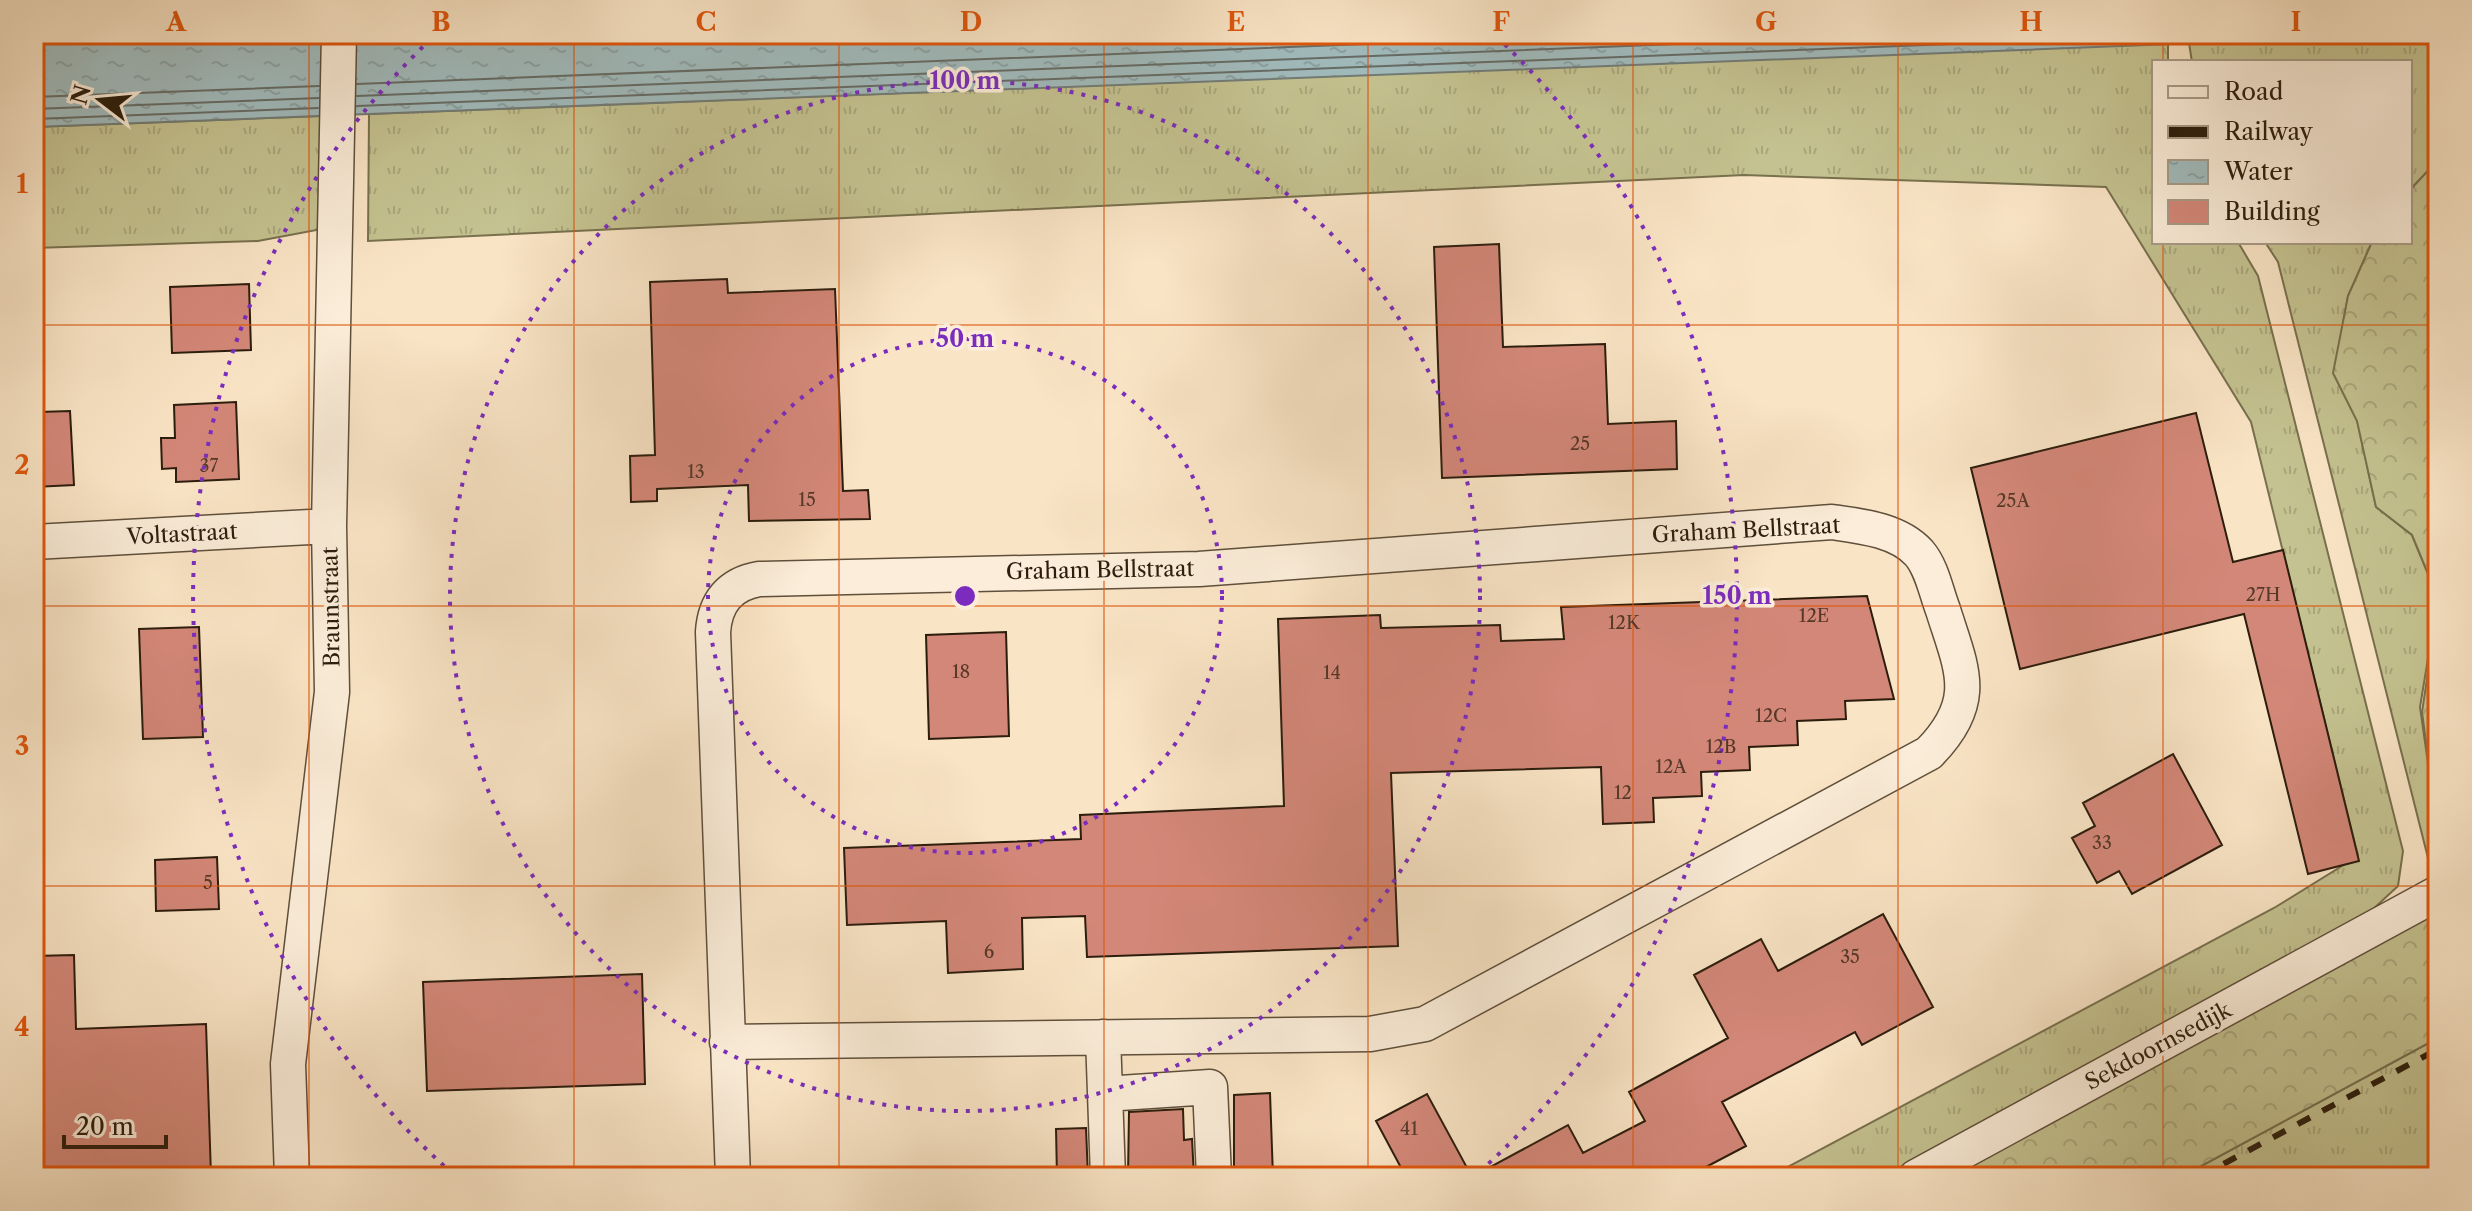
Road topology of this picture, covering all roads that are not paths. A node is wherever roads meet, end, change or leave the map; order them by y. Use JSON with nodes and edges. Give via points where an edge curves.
{"nodes":[{"id":1,"x":339,"y":34,"type":"edge"},
{"id":2,"x":329,"y":526,"type":"junction"},
{"id":3,"x":34,"y":542,"type":"edge"},
{"id":4,"x":2438,"y":893,"type":"edge"},
{"id":5,"x":1103,"y":1037,"type":"junction"},
{"id":6,"x":727,"y":1042,"type":"junction"},
{"id":7,"x":1105,"y":1094,"type":"junction"},
{"id":8,"x":292,"y":1177,"type":"edge"},
{"id":9,"x":733,"y":1177,"type":"edge"},
{"id":10,"x":1108,"y":1177,"type":"edge"},
{"id":11,"x":1214,"y":1177,"type":"edge"},
{"id":12,"x":1916,"y":1177,"type":"edge"}],
"edges":[{"from":1,"to":2,"type":"street","name":"Braunstraat"},
{"from":2,"to":3,"type":"street","name":"Voltastraat"},
{"from":2,"to":8,"type":"street","name":"Braunstraat","via":[[332,692],[288,1064]]},
{"from":4,"to":12,"type":"street","name":"Sekdoornsedijk"},
{"from":5,"to":6,"type":"street","name":"Graham Bellstraat"},
{"from":5,"to":6,"type":"street","name":"Graham Bellstraat","via":[[1370,1034],[1425,1024],[1929,753],[1955,715],[1965,677],[1929,569],[1918,553],[1887,534],[1832,522],[1199,569],[747,581],[717,607],[713,632]]},
{"from":5,"to":7,"type":"street"},
{"from":6,"to":9,"type":"street","name":"Graham Bellstraat"},
{"from":7,"to":10,"type":"street"},
{"from":7,"to":11,"type":"street","via":[[1210,1087]]}]}
